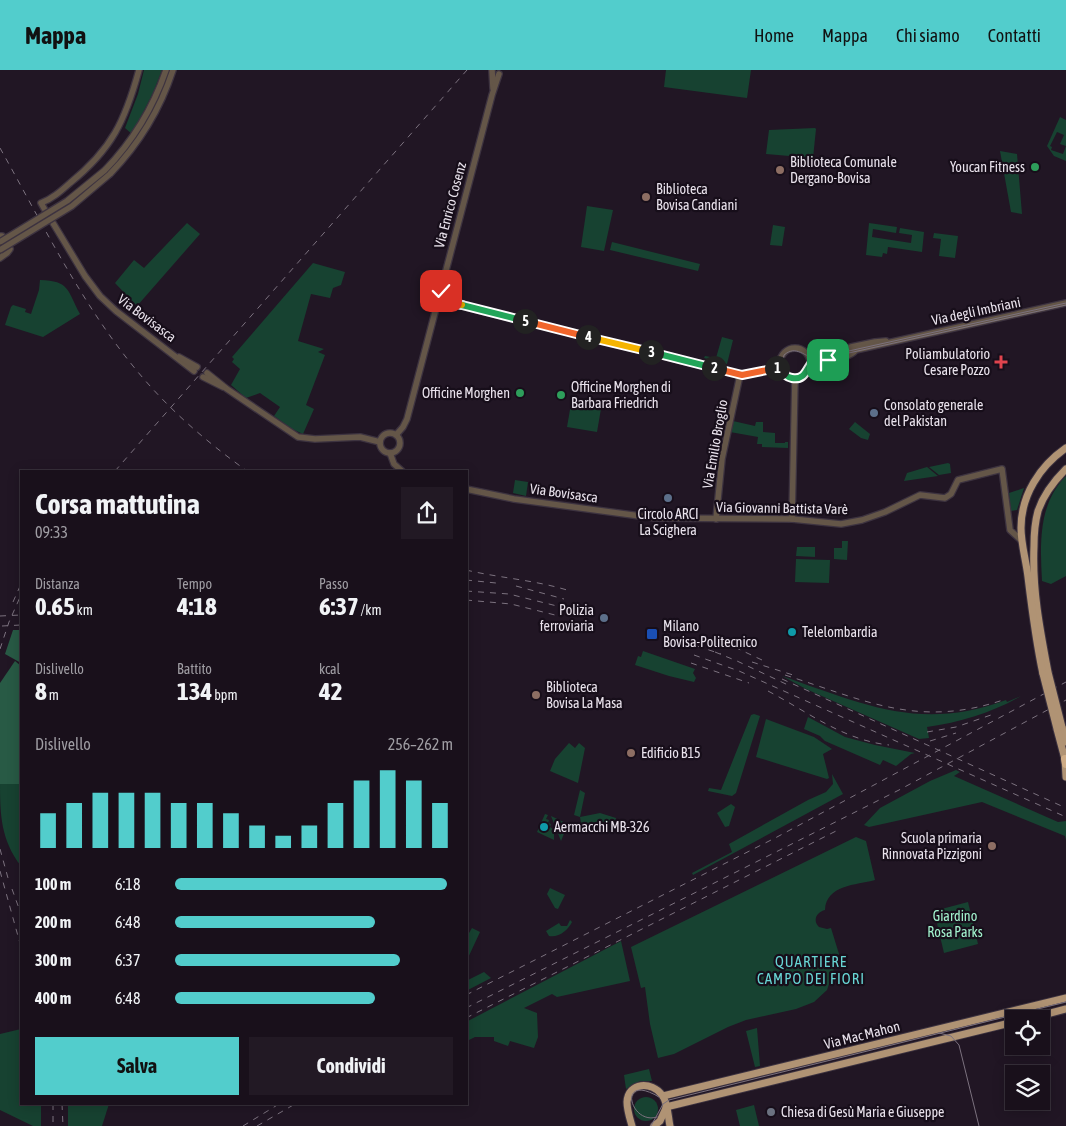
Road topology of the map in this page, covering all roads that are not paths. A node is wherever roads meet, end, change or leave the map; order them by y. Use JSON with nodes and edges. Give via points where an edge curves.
{"nodes":[{"id":1,"x":139,"y":70,"type":"edge"},
{"id":2,"x":166,"y":70,"type":"edge"},
{"id":3,"x":173,"y":70,"type":"edge"},
{"id":4,"x":492,"y":70,"type":"edge"},
{"id":5,"x":501,"y":72,"type":"edge"},
{"id":6,"x":492,"y":94,"type":"junction"},
{"id":7,"x":107,"y":172,"type":"junction"},
{"id":8,"x":45,"y":210,"type":"dead end"},
{"id":9,"x":53,"y":223,"type":"dead end"},
{"id":10,"x":1,"y":238,"type":"edge"},
{"id":11,"x":10,"y":249,"type":"dead end"},
{"id":12,"x":0,"y":250,"type":"edge"},
{"id":13,"x":0,"y":258,"type":"edge"},
{"id":14,"x":438,"y":300,"type":"junction"},
{"id":15,"x":1066,"y":303,"type":"edge"},
{"id":16,"x":892,"y":342,"type":"junction"},
{"id":17,"x":858,"y":350,"type":"junction"},
{"id":18,"x":805,"y":352,"type":"junction"},
{"id":19,"x":841,"y":353,"type":"junction"},
{"id":20,"x":820,"y":358,"type":"junction"},
{"id":21,"x":781,"y":368,"type":"junction"},
{"id":22,"x":196,"y":369,"type":"dead end"},
{"id":23,"x":809,"y":369,"type":"junction"},
{"id":24,"x":740,"y":374,"type":"junction"},
{"id":25,"x":205,"y":375,"type":"dead end"},
{"id":26,"x":795,"y":378,"type":"junction"},
{"id":27,"x":396,"y":436,"type":"junction"},
{"id":28,"x":380,"y":442,"type":"junction"},
{"id":29,"x":1066,"y":448,"type":"edge"},
{"id":30,"x":390,"y":453,"type":"junction"},
{"id":31,"x":401,"y":470,"type":"edge"},
{"id":32,"x":1065,"y":470,"type":"edge"},
{"id":33,"x":468,"y":489,"type":"edge"},
{"id":34,"x":659,"y":519,"type":"joint"},
{"id":35,"x":716,"y":519,"type":"junction"},
{"id":36,"x":792,"y":519,"type":"junction"},
{"id":37,"x":1022,"y":541,"type":"junction"},
{"id":38,"x":1031,"y":574,"type":"junction"},
{"id":39,"x":1060,"y":728,"type":"junction"},
{"id":40,"x":1066,"y":742,"type":"edge"},
{"id":41,"x":1065,"y":762,"type":"edge"},
{"id":42,"x":1066,"y":777,"type":"edge"},
{"id":43,"x":1066,"y":998,"type":"edge"},
{"id":44,"x":1066,"y":1009,"type":"edge"},
{"id":45,"x":1050,"y":1013,"type":"edge"},
{"id":46,"x":1005,"y":1024,"type":"edge"},
{"id":47,"x":953,"y":1025,"type":"junction"},
{"id":48,"x":919,"y":1034,"type":"junction"},
{"id":49,"x":956,"y":1036,"type":"junction"},
{"id":50,"x":922,"y":1045,"type":"junction"},
{"id":51,"x":782,"y":1067,"type":"junction"},
{"id":52,"x":785,"y":1078,"type":"junction"},
{"id":53,"x":663,"y":1096,"type":"junction"},
{"id":54,"x":666,"y":1107,"type":"junction"},
{"id":55,"x":631,"y":1123,"type":"edge"},
{"id":56,"x":638,"y":1126,"type":"edge"},
{"id":57,"x":654,"y":1126,"type":"edge"},
{"id":58,"x":670,"y":1126,"type":"edge"}],
"edges":[{"from":1,"to":8,"type":"street","via":[[125,114],[108,144],[75,179],[50,200],[41,203]]},
{"from":2,"to":7,"type":"street","via":[[138,129]]},
{"from":3,"to":7,"type":"street","via":[[146,128],[128,154]]},
{"from":4,"to":5,"type":"street"},
{"from":4,"to":6,"type":"street","name":"Via Enrico Cosenz"},
{"from":5,"to":6,"type":"street","name":"Via Enrico Cosenz"},
{"from":6,"to":14,"type":"street","name":"Via Enrico Cosenz"},
{"from":7,"to":10,"type":"street","bridge":true,"via":[[70,199]]},
{"from":7,"to":12,"type":"street","bridge":true,"via":[[72,206]]},
{"from":9,"to":22,"type":"street","name":"Via Bovisasca","via":[[85,276],[104,300]]},
{"from":11,"to":13,"type":"street"},
{"from":14,"to":24,"type":"street"},
{"from":14,"to":27,"type":"street","name":"Via Enrico Cosenz","via":[[407,419]]},
{"from":15,"to":16,"type":"street","name":"Via degli Imbriani"},
{"from":16,"to":17,"type":"street","name":"Via degli Imbriani"},
{"from":16,"to":19,"type":"street","name":"Via degli Imbriani","via":[[878,341],[848,348]]},
{"from":17,"to":19,"type":"street","name":"Via degli Imbriani"},
{"from":17,"to":20,"type":"street","name":"Via degli Imbriani","via":[[849,356],[830,360]]},
{"from":18,"to":20,"type":"street","name":"Via degli Imbriani","via":[[812,358]]},
{"from":18,"to":21,"type":"street","via":[[795,348],[786,351],[781,358]]},
{"from":18,"to":23,"type":"street","via":[[810,360]]},
{"from":19,"to":20,"type":"street","name":"Via degli Imbriani"},
{"from":20,"to":23,"type":"street"},
{"from":21,"to":24,"type":"street"},
{"from":21,"to":26,"type":"street","via":[[785,374]]},
{"from":23,"to":26,"type":"street"},
{"from":24,"to":35,"type":"street","name":"Via Emilio Broglio","via":[[725,441]]},
{"from":25,"to":28,"type":"street","via":[[300,438],[358,437]]},
{"from":26,"to":36,"type":"street"},
{"from":27,"to":28,"type":"street","via":[[386,434]]},
{"from":27,"to":30,"type":"street","via":[[399,446]]},
{"from":28,"to":30,"type":"street","via":[[381,450]]},
{"from":29,"to":37,"type":"main road","via":[[1045,466],[1031,487],[1023,509]]},
{"from":30,"to":31,"type":"street","via":[[394,464]]},
{"from":32,"to":38,"type":"main road","via":[[1048,492],[1037,515]]},
{"from":33,"to":34,"type":"street","name":"Via Bovisasca"},
{"from":34,"to":35,"type":"street","name":"Via Giovanni Battista Varè"},
{"from":35,"to":36,"type":"street","name":"Via Giovanni Battista Varè"},
{"from":36,"to":37,"type":"street","name":"Via Giovanni Battista Varè","via":[[843,524],[862,520],[920,495],[945,498],[951,494],[958,480],[1002,469],[1010,530]]},
{"from":37,"to":38,"type":"main road"},
{"from":38,"to":39,"type":"main road","bridge":true,"via":[[1046,673]]},
{"from":39,"to":40,"type":"main road"},
{"from":39,"to":41,"type":"main road"},
{"from":41,"to":42,"type":"main road"},
{"from":43,"to":47,"type":"main road","name":"Via Mac Mahon"},
{"from":44,"to":45,"type":"main road"},
{"from":46,"to":49,"type":"main road","name":"Via Mac Mahon"},
{"from":47,"to":48,"type":"main road","name":"Via Mac Mahon"},
{"from":47,"to":49,"type":"main road"},
{"from":48,"to":50,"type":"main road"},
{"from":48,"to":51,"type":"main road","name":"Via Mac Mahon"},
{"from":49,"to":50,"type":"main road","name":"Via Mac Mahon"},
{"from":50,"to":52,"type":"main road","name":"Via Mac Mahon"},
{"from":51,"to":52,"type":"main road"},
{"from":51,"to":53,"type":"main road","name":"Via Mac Mahon"},
{"from":52,"to":54,"type":"main road","name":"Via Mac Mahon"},
{"from":53,"to":54,"type":"main road"},
{"from":53,"to":55,"type":"main road","via":[[649,1085],[635,1088],[627,1102]]},
{"from":54,"to":57,"type":"main road"},
{"from":54,"to":58,"type":"main road"},
{"from":55,"to":56,"type":"main road"}]}
